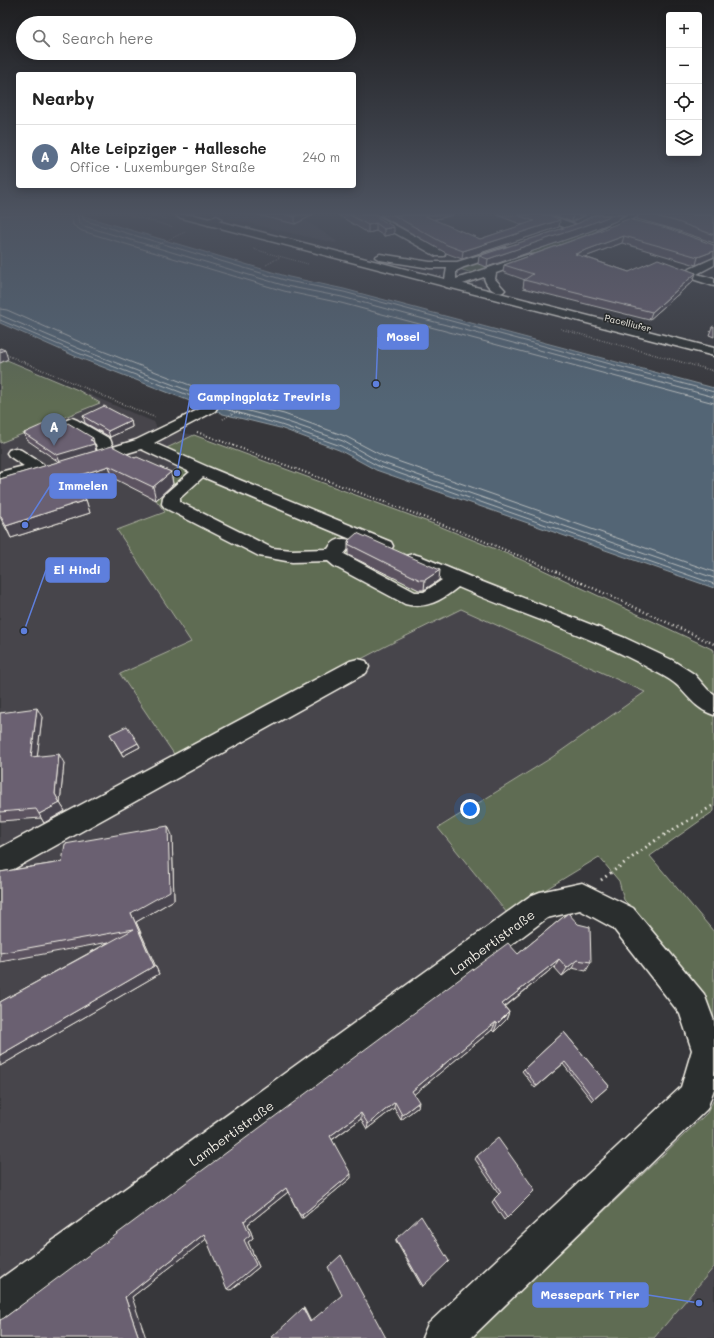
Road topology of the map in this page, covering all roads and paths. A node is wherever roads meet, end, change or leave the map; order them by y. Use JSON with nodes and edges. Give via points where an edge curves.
{"nodes":[{"id":1,"x":436,"y":277,"type":"edge"},
{"id":2,"x":440,"y":277,"type":"edge"},
{"id":3,"x":450,"y":277,"type":"edge"},
{"id":4,"x":473,"y":277,"type":"edge"},
{"id":5,"x":489,"y":277,"type":"edge"},
{"id":6,"x":697,"y":277,"type":"edge"},
{"id":7,"x":465,"y":280,"type":"junction"},
{"id":8,"x":450,"y":281,"type":"junction"},
{"id":9,"x":714,"y":283,"type":"edge"},
{"id":10,"x":499,"y":290,"type":"junction"},
{"id":11,"x":714,"y":346,"type":"edge"},
{"id":12,"x":0,"y":352,"type":"edge"},
{"id":13,"x":714,"y":352,"type":"edge"},
{"id":14,"x":215,"y":407,"type":"joint"},
{"id":15,"x":236,"y":412,"type":"junction"},
{"id":16,"x":249,"y":417,"type":"dead end"},
{"id":17,"x":218,"y":422,"type":"dead end"},
{"id":18,"x":72,"y":423,"type":"dead end"},
{"id":19,"x":178,"y":426,"type":"junction"},
{"id":20,"x":142,"y":443,"type":"junction"},
{"id":21,"x":15,"y":453,"type":"dead end"},
{"id":22,"x":106,"y":454,"type":"junction"},
{"id":23,"x":76,"y":464,"type":"edge"},
{"id":24,"x":53,"y":470,"type":"edge"},
{"id":25,"x":200,"y":471,"type":"junction"},
{"id":26,"x":0,"y":477,"type":"edge"},
{"id":27,"x":0,"y":487,"type":"edge"},
{"id":28,"x":340,"y":526,"type":"junction"},
{"id":29,"x":334,"y":554,"type":"junction"},
{"id":30,"x":456,"y":579,"type":"junction"},
{"id":31,"x":714,"y":644,"type":"edge"},
{"id":32,"x":358,"y":667,"type":"dead end"},
{"id":33,"x":714,"y":706,"type":"edge"},
{"id":34,"x":714,"y":805,"type":"edge"},
{"id":35,"x":0,"y":862,"type":"edge"},
{"id":36,"x":582,"y":896,"type":"junction"},
{"id":37,"x":0,"y":1303,"type":"edge"},
{"id":38,"x":442,"y":1338,"type":"edge"}],
"edges":[{"from":1,"to":8,"type":"street"},
{"from":2,"to":8,"type":"street"},
{"from":3,"to":8,"type":"street"},
{"from":4,"to":7,"type":"street"},
{"from":5,"to":10,"type":"street"},
{"from":6,"to":9,"type":"street"},
{"from":7,"to":8,"type":"street"},
{"from":7,"to":10,"type":"street","name":"Pacelliufer"},
{"from":8,"to":13,"type":"street","name":"Pacelliufer"},
{"from":10,"to":11,"type":"street","name":"Pacelliufer"},
{"from":12,"to":19,"type":"path"},
{"from":14,"to":15,"type":"path"},
{"from":14,"to":19,"type":"street"},
{"from":15,"to":16,"type":"path"},
{"from":15,"to":17,"type":"path"},
{"from":18,"to":22,"type":"street","via":[[104,442]]},
{"from":19,"to":20,"type":"street"},
{"from":19,"to":31,"type":"path","via":[[524,557]]},
{"from":20,"to":22,"type":"street"},
{"from":20,"to":25,"type":"street"},
{"from":21,"to":26,"type":"street","via":[[37,467]]},
{"from":22,"to":23,"type":"street"},
{"from":24,"to":27,"type":"street"},
{"from":25,"to":28,"type":"street","via":[[258,496]]},
{"from":25,"to":29,"type":"street","via":[[172,497],[171,504],[266,552],[280,556],[302,557]]},
{"from":28,"to":29,"type":"street","via":[[348,539]]},
{"from":28,"to":30,"type":"street"},
{"from":29,"to":30,"type":"street","via":[[341,562],[412,599],[432,598]]},
{"from":30,"to":33,"type":"street","via":[[617,643],[664,666],[686,680],[700,696]]},
{"from":32,"to":35,"type":"street"},
{"from":34,"to":36,"type":"path","via":[[632,855]]},
{"from":36,"to":37,"type":"street","name":"Lambertistraße","via":[[540,906]]},
{"from":36,"to":38,"type":"street","via":[[623,918],[694,1005],[708,1050],[695,1097]]}]}
